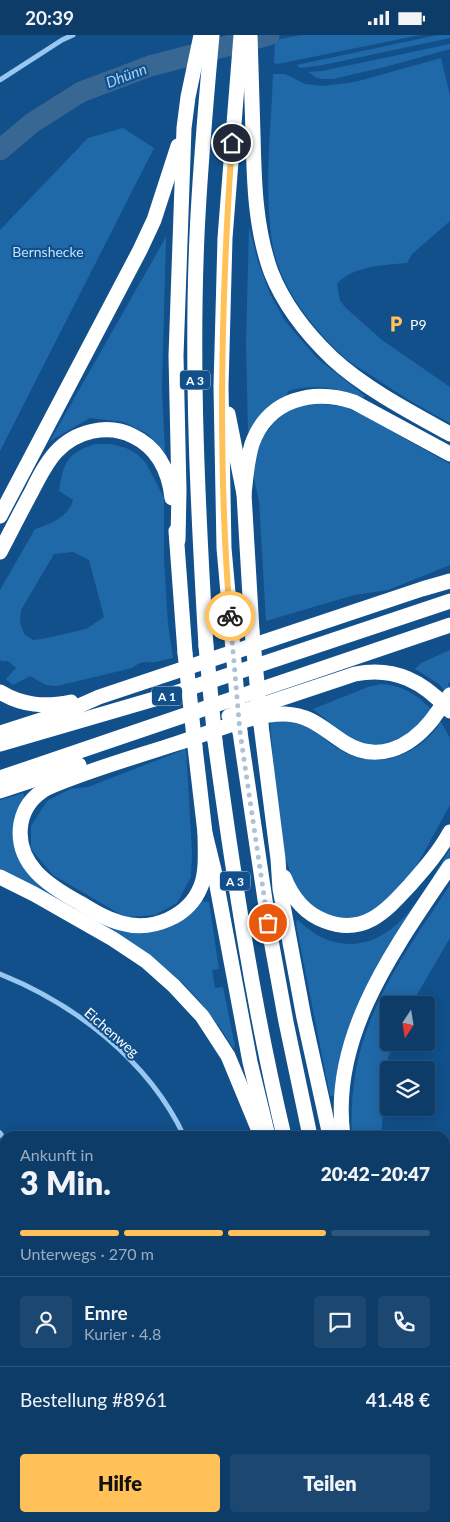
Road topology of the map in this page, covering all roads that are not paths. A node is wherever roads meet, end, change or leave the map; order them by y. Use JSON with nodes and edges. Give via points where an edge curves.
{"nodes":[{"id":1,"x":73,"y":35,"type":"edge"},
{"id":2,"x":201,"y":35,"type":"edge"},
{"id":3,"x":212,"y":35,"type":"edge"},
{"id":4,"x":241,"y":35,"type":"edge"},
{"id":5,"x":250,"y":35,"type":"edge"},
{"id":6,"x":0,"y":79,"type":"edge"},
{"id":7,"x":184,"y":123,"type":"junction"},
{"id":8,"x":222,"y":387,"type":"junction"},
{"id":9,"x":450,"y":434,"type":"edge"},
{"id":10,"x":450,"y":454,"type":"edge"},
{"id":11,"x":244,"y":494,"type":"junction"},
{"id":12,"x":0,"y":516,"type":"edge"},
{"id":13,"x":178,"y":540,"type":"junction"},
{"id":14,"x":0,"y":552,"type":"edge"},
{"id":15,"x":450,"y":573,"type":"edge"},
{"id":16,"x":450,"y":581,"type":"edge"},
{"id":17,"x":422,"y":589,"type":"junction"},
{"id":18,"x":450,"y":601,"type":"edge"},
{"id":19,"x":450,"y":625,"type":"edge"},
{"id":20,"x":0,"y":692,"type":"edge"},
{"id":21,"x":450,"y":695,"type":"edge"},
{"id":22,"x":99,"y":697,"type":"junction"},
{"id":23,"x":450,"y":711,"type":"edge"},
{"id":24,"x":0,"y":733,"type":"edge"},
{"id":25,"x":0,"y":744,"type":"edge"},
{"id":26,"x":0,"y":778,"type":"edge"},
{"id":27,"x":0,"y":791,"type":"edge"},
{"id":28,"x":205,"y":833,"type":"junction"},
{"id":29,"x":450,"y":833,"type":"edge"},
{"id":30,"x":278,"y":859,"type":"junction"},
{"id":31,"x":450,"y":866,"type":"edge"},
{"id":32,"x":0,"y":877,"type":"edge"},
{"id":33,"x":0,"y":974,"type":"edge"},
{"id":34,"x":182,"y":1131,"type":"edge"},
{"id":35,"x":259,"y":1131,"type":"edge"},
{"id":36,"x":267,"y":1131,"type":"edge"},
{"id":37,"x":283,"y":1131,"type":"edge"},
{"id":38,"x":309,"y":1131,"type":"edge"},
{"id":39,"x":329,"y":1131,"type":"edge"},
{"id":40,"x":343,"y":1131,"type":"edge"}],
"edges":[{"from":1,"to":6,"type":"street"},
{"from":2,"to":7,"type":"highway"},
{"from":3,"to":37,"type":"highway","number":"A 3","bridge":true,"via":[[197,235],[195,375],[206,646],[228,838],[259,1020]]},
{"from":4,"to":8,"type":"highway","number":"A 3","via":[[225,238]]},
{"from":5,"to":9,"type":"highway","via":[[256,211],[264,251],[282,295],[298,320],[333,359],[410,412]]},
{"from":7,"to":12,"type":"highway","via":[[154,221]]},
{"from":7,"to":13,"type":"highway","via":[[176,356]]},
{"from":8,"to":11,"type":"highway"},
{"from":8,"to":38,"type":"highway","number":"A 3","bridge":true,"via":[[224,548],[240,732],[271,940]]},
{"from":10,"to":11,"type":"highway","via":[[354,402],[324,396],[305,397],[277,410],[258,431],[248,458]]},
{"from":11,"to":30,"type":"highway","bridge":true,"via":[[252,631]]},
{"from":13,"to":14,"type":"highway","via":[[170,483],[157,455],[131,435],[114,430],[96,430],[72,439],[56,452]]},
{"from":13,"to":28,"type":"highway","bridge":true,"via":[[185,653]]},
{"from":15,"to":17,"type":"highway"},
{"from":16,"to":17,"type":"highway"},
{"from":17,"to":22,"type":"highway"},
{"from":18,"to":25,"type":"highway","number":"A 1","via":[[175,693]]},
{"from":19,"to":26,"type":"highway","number":"A 1"},
{"from":20,"to":22,"type":"highway","via":[[21,702],[38,705]]},
{"from":21,"to":28,"type":"highway","bridge":true,"via":[[422,733],[404,745],[378,752],[350,746],[318,723],[298,715],[271,714],[235,724],[47,788],[26,808],[20,837],[26,859],[48,884],[111,919],[140,926],[174,917],[195,897],[204,870]]},
{"from":22,"to":24,"type":"highway","via":[[63,713]]},
{"from":23,"to":27,"type":"highway","via":[[430,691],[410,679],[376,671],[365,672]]},
{"from":28,"to":36,"type":"highway","via":[[250,1063]]},
{"from":29,"to":30,"type":"highway","via":[[431,862],[386,911],[354,925],[333,924],[302,907],[289,890]]},
{"from":30,"to":39,"type":"highway","via":[[280,889],[302,1009]]},
{"from":31,"to":40,"type":"highway","via":[[392,953],[361,1013],[342,1091]]},
{"from":32,"to":35,"type":"highway","via":[[131,950],[184,996],[228,1056]]},
{"from":33,"to":34,"type":"street","name":"Eichenweg","via":[[56,1001],[94,1028],[126,1056],[155,1089]]}]}
